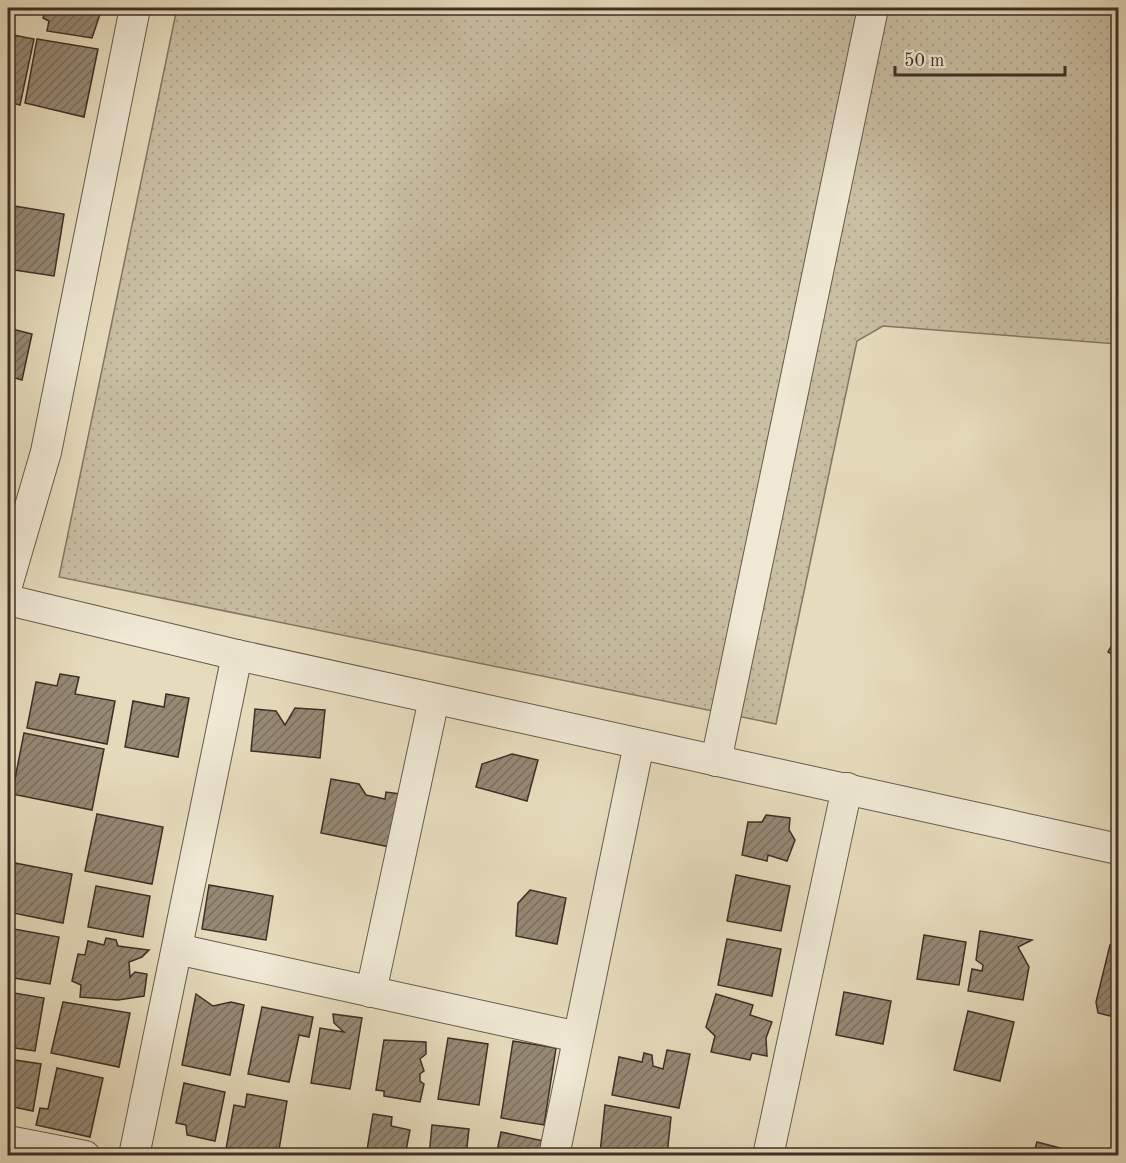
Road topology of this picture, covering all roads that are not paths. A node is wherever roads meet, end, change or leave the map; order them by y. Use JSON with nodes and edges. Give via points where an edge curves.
{"nodes":[{"id":1,"x":135,"y":8,"type":"edge"},
{"id":2,"x":873,"y":8,"type":"edge"},
{"id":3,"x":8,"y":582,"type":"edge"},
{"id":4,"x":8,"y":600,"type":"edge"},
{"id":5,"x":237,"y":655,"type":"junction"},
{"id":6,"x":434,"y":699,"type":"junction"},
{"id":7,"x":639,"y":744,"type":"junction"},
{"id":8,"x":716,"y":761,"type":"junction"},
{"id":9,"x":847,"y":788,"type":"junction"},
{"id":10,"x":1119,"y":849,"type":"edge"},
{"id":11,"x":177,"y":949,"type":"junction"},
{"id":12,"x":371,"y":992,"type":"junction"},
{"id":13,"x":578,"y":1037,"type":"junction"},
{"id":14,"x":8,"y":1141,"type":"edge"},
{"id":15,"x":85,"y":1155,"type":"edge"},
{"id":16,"x":135,"y":1155,"type":"edge"},
{"id":17,"x":554,"y":1155,"type":"edge"},
{"id":18,"x":768,"y":1155,"type":"edge"}],
"edges":[{"from":1,"to":3,"type":"street","via":[[46,452]]},
{"from":2,"to":8,"type":"street"},
{"from":4,"to":5,"type":"street"},
{"from":5,"to":6,"type":"street"},
{"from":5,"to":11,"type":"street"},
{"from":6,"to":7,"type":"street"},
{"from":6,"to":12,"type":"street"},
{"from":7,"to":8,"type":"street"},
{"from":7,"to":13,"type":"street"},
{"from":8,"to":9,"type":"street"},
{"from":9,"to":10,"type":"street"},
{"from":9,"to":18,"type":"street"},
{"from":11,"to":12,"type":"street"},
{"from":11,"to":16,"type":"street"},
{"from":12,"to":13,"type":"street"},
{"from":13,"to":17,"type":"street"},
{"from":14,"to":15,"type":"street"}]}
